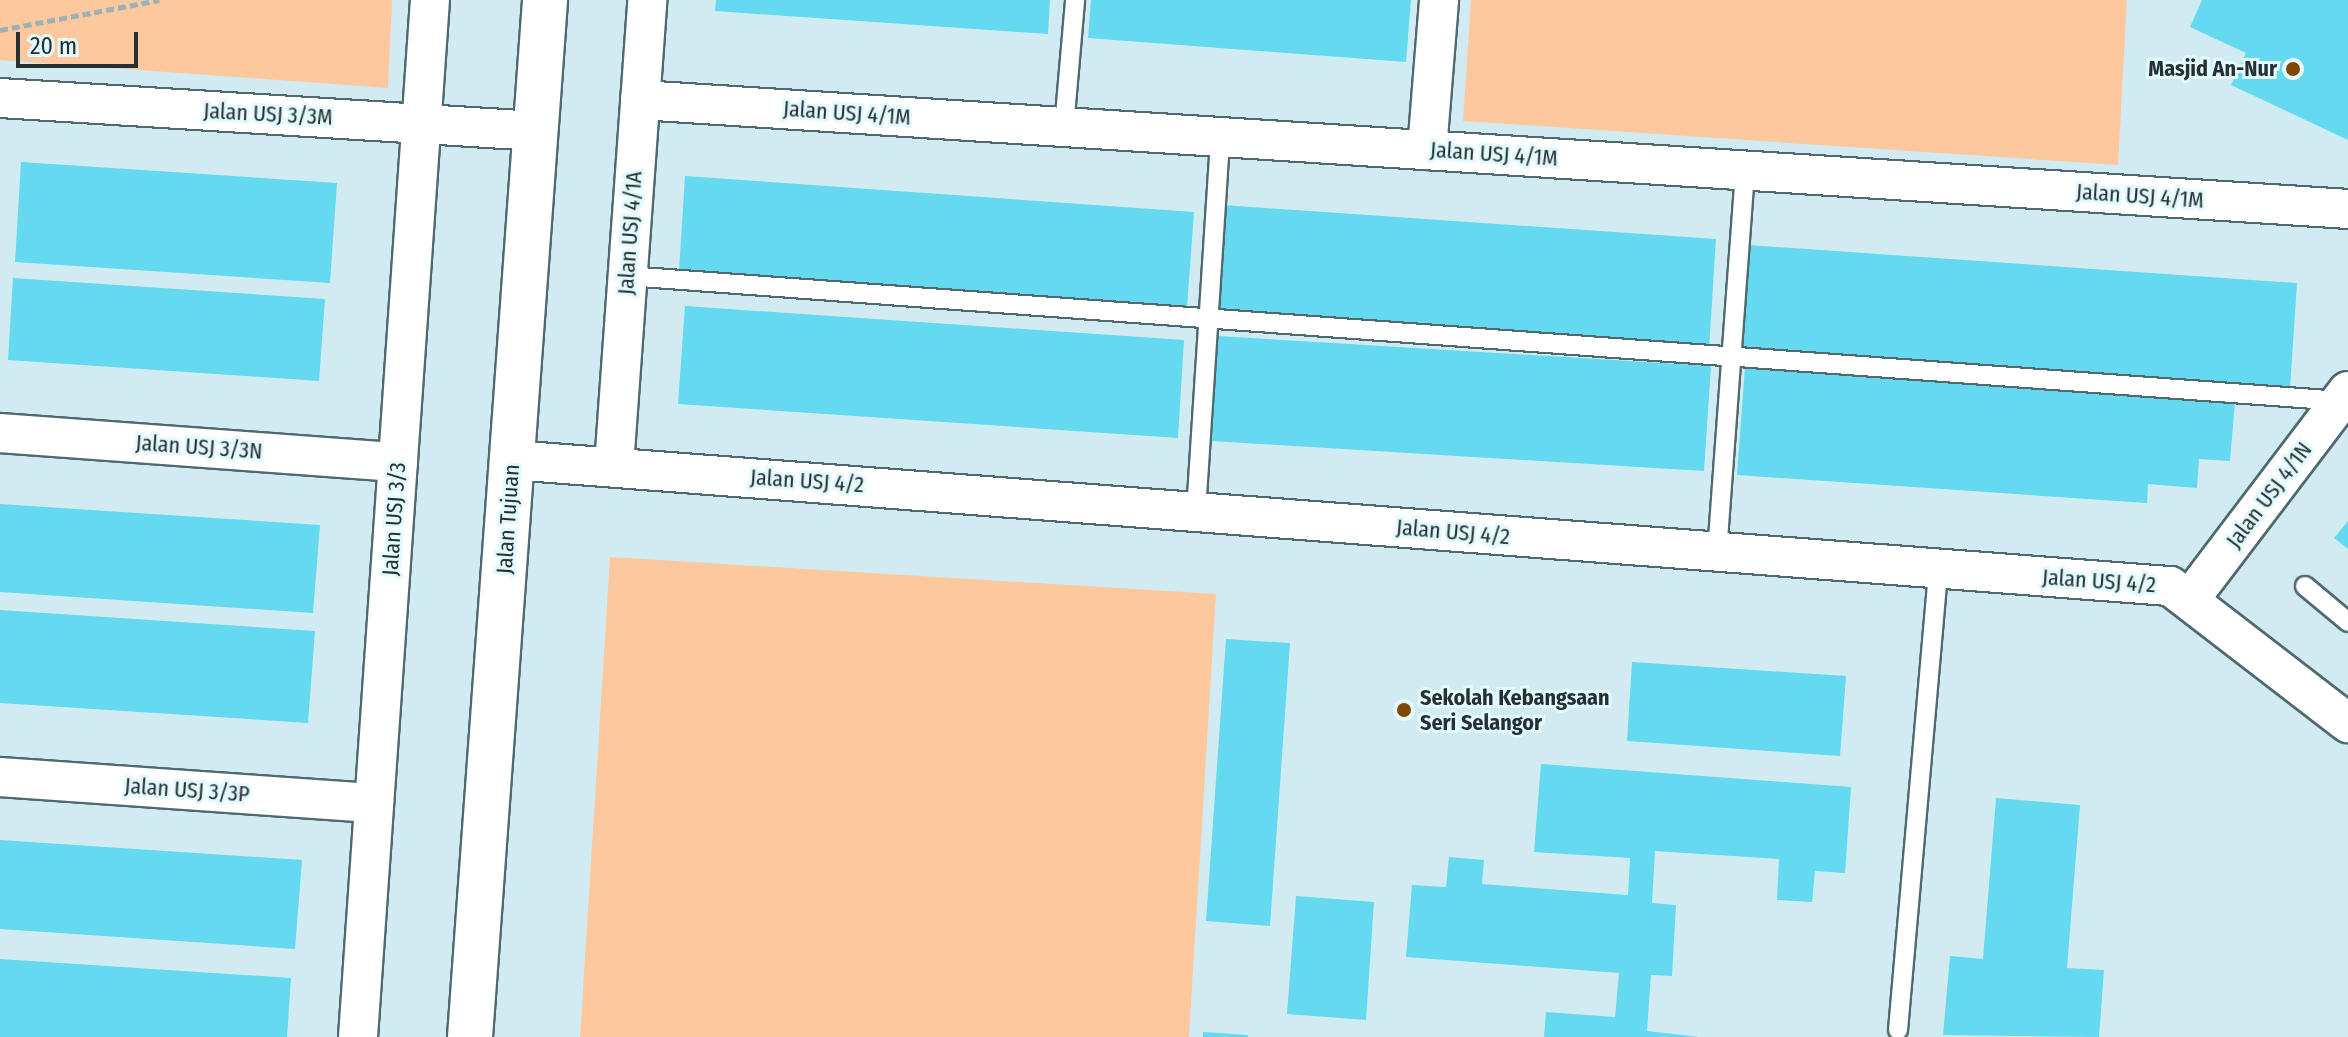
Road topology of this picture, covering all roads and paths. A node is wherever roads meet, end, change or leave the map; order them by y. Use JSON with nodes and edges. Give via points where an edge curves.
{"nodes":[{"id":1,"x":159,"y":0,"type":"edge"},
{"id":2,"x":430,"y":0,"type":"edge"},
{"id":3,"x":545,"y":0,"type":"edge"},
{"id":4,"x":647,"y":0,"type":"edge"},
{"id":5,"x":1075,"y":0,"type":"edge"},
{"id":6,"x":1439,"y":0,"type":"edge"},
{"id":7,"x":0,"y":30,"type":"edge"},
{"id":8,"x":0,"y":98,"type":"edge"},
{"id":9,"x":640,"y":100,"type":"junction"},
{"id":10,"x":421,"y":124,"type":"junction"},
{"id":11,"x":1064,"y":127,"type":"junction"},
{"id":12,"x":536,"y":131,"type":"junction"},
{"id":13,"x":1220,"y":137,"type":"junction"},
{"id":14,"x":1427,"y":150,"type":"junction"},
{"id":15,"x":1745,"y":170,"type":"junction"},
{"id":16,"x":2348,"y":209,"type":"edge"},
{"id":17,"x":627,"y":276,"type":"junction"},
{"id":18,"x":1208,"y":320,"type":"junction"},
{"id":19,"x":1732,"y":357,"type":"junction"},
{"id":20,"x":2344,"y":396,"type":"edge"},
{"id":21,"x":0,"y":433,"type":"edge"},
{"id":22,"x":512,"y":460,"type":"junction"},
{"id":23,"x":398,"y":462,"type":"junction"},
{"id":24,"x":614,"y":466,"type":"junction"},
{"id":25,"x":1196,"y":512,"type":"junction"},
{"id":26,"x":1717,"y":553,"type":"junction"},
{"id":27,"x":1938,"y":570,"type":"junction"},
{"id":28,"x":2305,"y":586,"type":"dead end"},
{"id":29,"x":2190,"y":599,"type":"junction"},
{"id":30,"x":2348,"y":622,"type":"edge"},
{"id":31,"x":2348,"y":723,"type":"edge"},
{"id":32,"x":0,"y":777,"type":"edge"},
{"id":33,"x":374,"y":803,"type":"junction"},
{"id":34,"x":1898,"y":1030,"type":"dead end"},
{"id":35,"x":358,"y":1037,"type":"edge"},
{"id":36,"x":470,"y":1037,"type":"edge"}],
"edges":[{"from":1,"to":7,"type":"path"},
{"from":2,"to":10,"type":"street","name":"Jalan USJ 3/3"},
{"from":3,"to":12,"type":"street","name":"Jalan Tujuan"},
{"from":4,"to":9,"type":"street","name":"Jalan USJ 4/1A"},
{"from":5,"to":11,"type":"lane"},
{"from":6,"to":14,"type":"street"},
{"from":8,"to":10,"type":"street","name":"Jalan USJ 3/3M"},
{"from":9,"to":11,"type":"street","name":"Jalan USJ 4/1M"},
{"from":9,"to":17,"type":"street","name":"Jalan USJ 4/1A"},
{"from":10,"to":12,"type":"street","name":"Jalan USJ 3/3M"},
{"from":10,"to":23,"type":"street","name":"Jalan USJ 3/3"},
{"from":11,"to":13,"type":"street","name":"Jalan USJ 4/1M"},
{"from":12,"to":22,"type":"street","name":"Jalan Tujuan"},
{"from":13,"to":14,"type":"street","name":"Jalan USJ 4/1M"},
{"from":13,"to":18,"type":"lane"},
{"from":14,"to":15,"type":"street","name":"Jalan USJ 4/1M"},
{"from":15,"to":16,"type":"street","name":"Jalan USJ 4/1M"},
{"from":15,"to":19,"type":"lane"},
{"from":17,"to":18,"type":"lane"},
{"from":17,"to":24,"type":"street","name":"Jalan USJ 4/1A"},
{"from":18,"to":19,"type":"lane"},
{"from":18,"to":25,"type":"lane"},
{"from":19,"to":20,"type":"lane"},
{"from":19,"to":26,"type":"lane"},
{"from":20,"to":29,"type":"street","name":"Jalan USJ 4/1N"},
{"from":21,"to":23,"type":"street","name":"Jalan USJ 3/3N"},
{"from":22,"to":24,"type":"street","name":"Jalan USJ 4/2"},
{"from":22,"to":36,"type":"street","name":"Jalan Tujuan"},
{"from":23,"to":33,"type":"street","name":"Jalan USJ 3/3"},
{"from":24,"to":25,"type":"street","name":"Jalan USJ 4/2"},
{"from":25,"to":26,"type":"street","name":"Jalan USJ 4/2"},
{"from":26,"to":27,"type":"street","name":"Jalan USJ 4/2"},
{"from":27,"to":29,"type":"street","name":"Jalan USJ 4/2","via":[[2170,586]]},
{"from":27,"to":34,"type":"lane"},
{"from":28,"to":30,"type":"lane"},
{"from":29,"to":31,"type":"street","name":"Jalan USJ 4/2"},
{"from":32,"to":33,"type":"street","name":"Jalan USJ 3/3P"},
{"from":33,"to":35,"type":"street","name":"Jalan USJ 3/3"}]}
